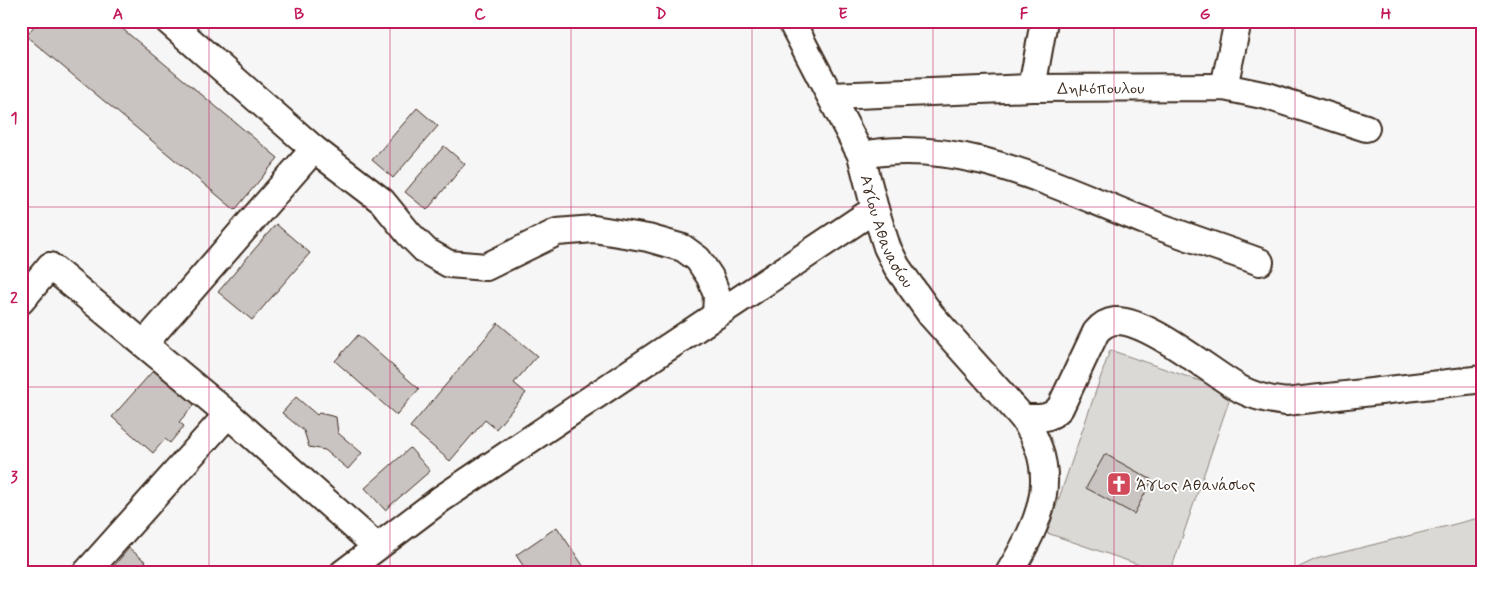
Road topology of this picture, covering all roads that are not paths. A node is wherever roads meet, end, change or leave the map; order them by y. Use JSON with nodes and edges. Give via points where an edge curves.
{"nodes":[{"id":1,"x":168,"y":21,"type":"edge"},
{"id":2,"x":791,"y":21,"type":"edge"},
{"id":3,"x":1044,"y":21,"type":"edge"},
{"id":4,"x":1238,"y":21,"type":"edge"},
{"id":5,"x":1224,"y":87,"type":"junction"},
{"id":6,"x":1032,"y":88,"type":"junction"},
{"id":7,"x":831,"y":96,"type":"junction"},
{"id":8,"x":1366,"y":128,"type":"dead end"},
{"id":9,"x":314,"y":149,"type":"junction"},
{"id":10,"x":861,"y":155,"type":"junction"},
{"id":11,"x":875,"y":209,"type":"junction"},
{"id":12,"x":1260,"y":262,"type":"dead end"},
{"id":13,"x":21,"y":300,"type":"edge"},
{"id":14,"x":716,"y":315,"type":"junction"},
{"id":15,"x":144,"y":344,"type":"junction"},
{"id":16,"x":1483,"y":379,"type":"edge"},
{"id":17,"x":228,"y":414,"type":"junction"},
{"id":18,"x":1023,"y":418,"type":"junction"},
{"id":19,"x":376,"y":546,"type":"junction"},
{"id":20,"x":86,"y":573,"type":"edge"},
{"id":21,"x":343,"y":573,"type":"edge"},
{"id":22,"x":1009,"y":573,"type":"edge"}],
"edges":[{"from":1,"to":9,"type":"street"},
{"from":2,"to":7,"type":"street","name":"Αγίου Αθανασίου"},
{"from":3,"to":6,"type":"street"},
{"from":4,"to":5,"type":"street"},
{"from":5,"to":6,"type":"street","name":"Δημόπουλου"},
{"from":5,"to":8,"type":"street","name":"Δημόπουλου","via":[[1267,96]]},
{"from":6,"to":7,"type":"street","name":"Δημόπουλου"},
{"from":7,"to":10,"type":"street","name":"Αγίου Αθανασίου"},
{"from":9,"to":14,"type":"street","via":[[382,201],[426,251],[449,264],[486,267],[557,232],[594,229],[648,238],[683,248],[698,259],[717,294]]},
{"from":9,"to":15,"type":"street"},
{"from":10,"to":11,"type":"street","name":"Αγίου Αθανασίου"},
{"from":10,"to":12,"type":"street","via":[[916,150],[1004,166]]},
{"from":11,"to":14,"type":"street"},
{"from":11,"to":18,"type":"street","name":"Αγίου Αθανασίου","via":[[890,254],[914,292]]},
{"from":13,"to":15,"type":"street","via":[[50,266]]},
{"from":14,"to":19,"type":"street"},
{"from":15,"to":17,"type":"street"},
{"from":16,"to":18,"type":"street","via":[[1286,402],[1271,400],[1243,390],[1139,327],[1116,321],[1106,323],[1096,332],[1063,402],[1053,416]]},
{"from":17,"to":19,"type":"street"},
{"from":17,"to":20,"type":"street"},
{"from":18,"to":22,"type":"street","name":"Αγίου Αθανασίου","via":[[1041,452],[1044,491],[1032,534]]},
{"from":19,"to":21,"type":"street"}]}
